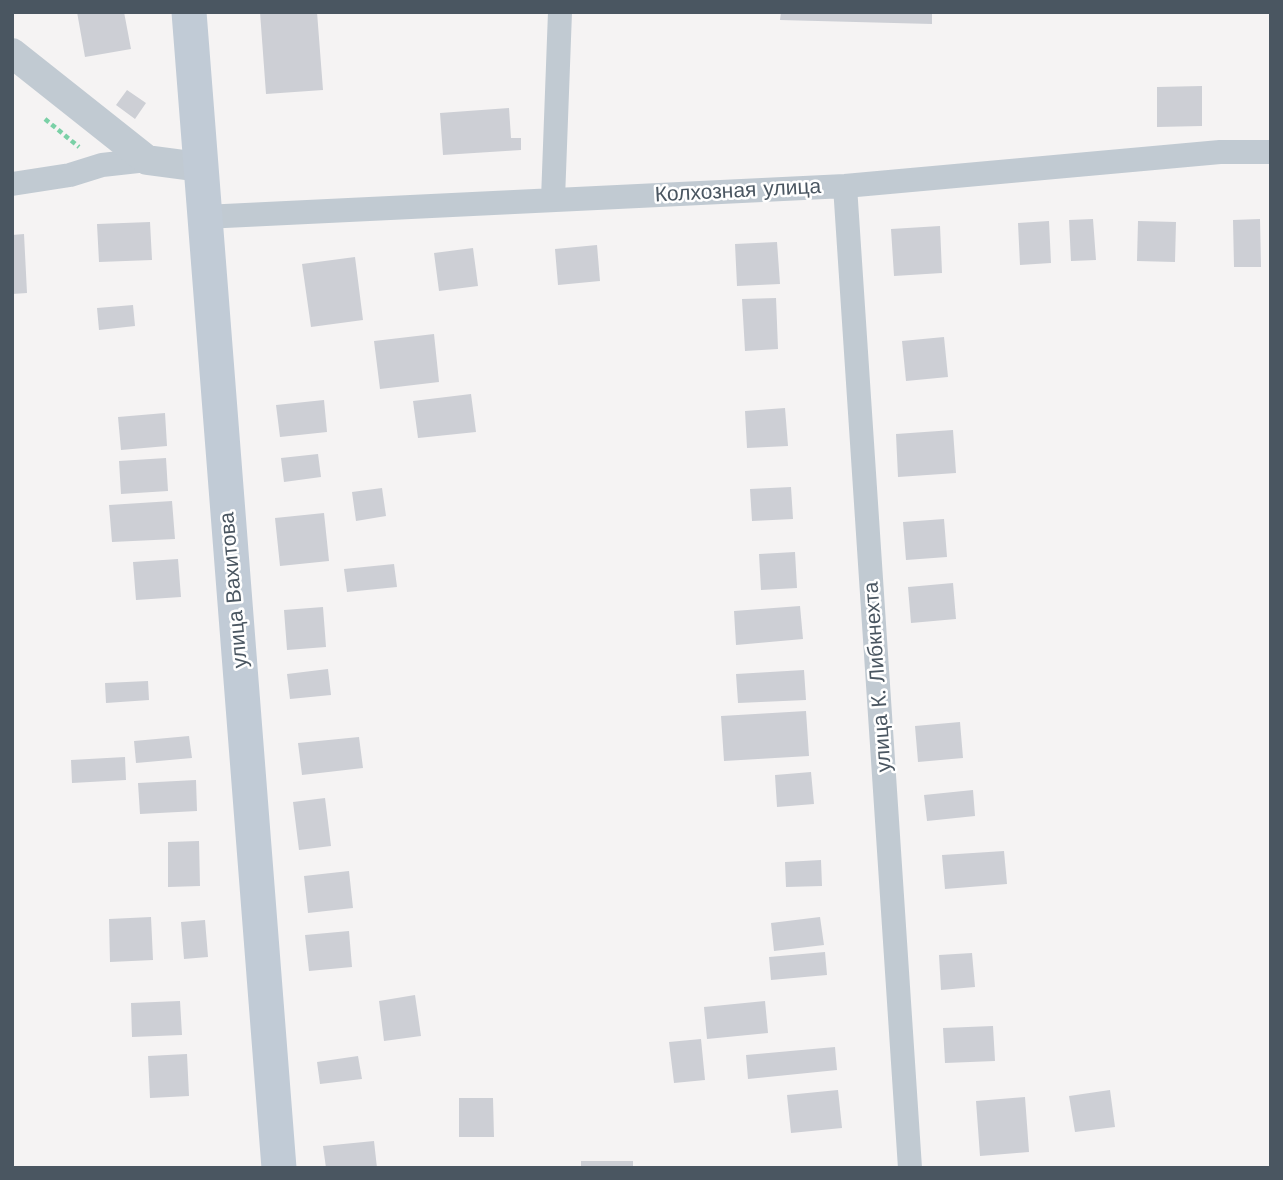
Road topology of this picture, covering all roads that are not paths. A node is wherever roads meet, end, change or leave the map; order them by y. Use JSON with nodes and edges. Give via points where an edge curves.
{"nodes":[{"id":1,"x":189,"y":12,"type":"edge"},
{"id":2,"x":560,"y":12,"type":"edge"},
{"id":3,"x":12,"y":53,"type":"edge"},
{"id":4,"x":1271,"y":152,"type":"edge"},
{"id":5,"x":147,"y":160,"type":"junction"},
{"id":6,"x":200,"y":167,"type":"junction"},
{"id":7,"x":12,"y":184,"type":"edge"},
{"id":8,"x":845,"y":186,"type":"junction"},
{"id":9,"x":552,"y":199,"type":"junction"},
{"id":10,"x":204,"y":217,"type":"junction"},
{"id":11,"x":279,"y":1168,"type":"edge"},
{"id":12,"x":910,"y":1168,"type":"edge"}],
"edges":[{"from":1,"to":6,"type":"main road","name":"улица Вахитова"},
{"from":2,"to":9,"type":"street"},
{"from":3,"to":5,"type":"street"},
{"from":4,"to":8,"type":"street","name":"Колхозная улица","via":[[1220,152]]},
{"from":5,"to":6,"type":"street"},
{"from":5,"to":7,"type":"street"},
{"from":6,"to":10,"type":"main road","name":"улица Вахитова"},
{"from":8,"to":9,"type":"street","name":"Колхозная улица"},
{"from":8,"to":12,"type":"street","name":"улица К. Либкнехта"},
{"from":9,"to":10,"type":"street","name":"Колхозная улица"},
{"from":10,"to":11,"type":"main road","name":"улица Вахитова"}]}
